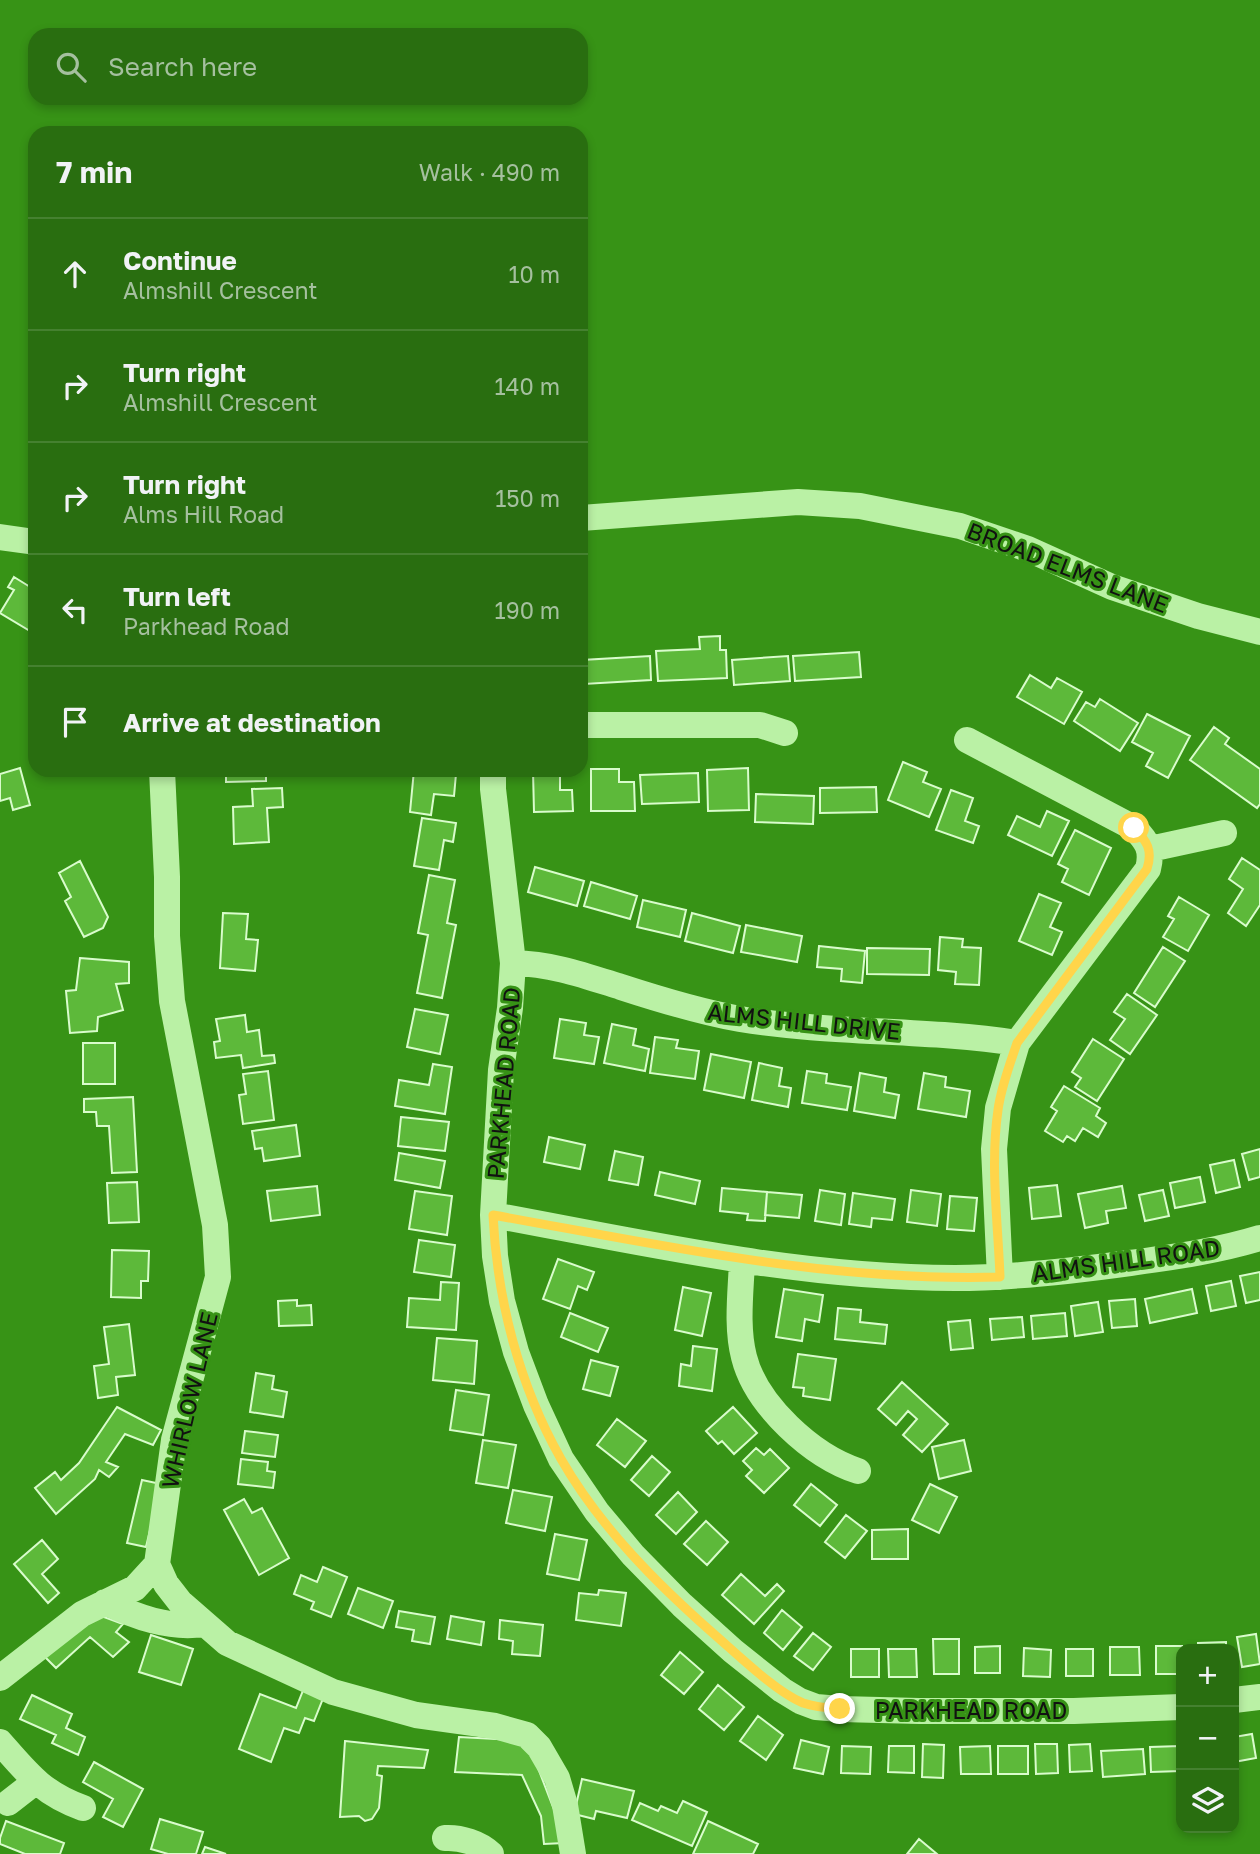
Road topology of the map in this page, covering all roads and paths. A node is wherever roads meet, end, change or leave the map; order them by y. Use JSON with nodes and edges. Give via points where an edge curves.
{"nodes":[{"id":1,"x":588,"y":517,"type":"edge"},
{"id":2,"x":0,"y":537,"type":"edge"},
{"id":3,"x":28,"y":541,"type":"edge"},
{"id":4,"x":1260,"y":632,"type":"edge"},
{"id":5,"x":588,"y":725,"type":"edge"},
{"id":6,"x":785,"y":733,"type":"dead end"},
{"id":7,"x":967,"y":740,"type":"dead end"},
{"id":8,"x":162,"y":777,"type":"edge"},
{"id":9,"x":494,"y":777,"type":"edge"},
{"id":10,"x":1224,"y":833,"type":"dead end"},
{"id":11,"x":1150,"y":849,"type":"junction"},
{"id":12,"x":513,"y":963,"type":"junction"},
{"id":13,"x":1017,"y":1043,"type":"junction"},
{"id":14,"x":493,"y":1215,"type":"junction"},
{"id":15,"x":1260,"y":1238,"type":"edge"},
{"id":16,"x":741,"y":1260,"type":"junction"},
{"id":17,"x":1000,"y":1277,"type":"junction"},
{"id":18,"x":858,"y":1471,"type":"dead end"},
{"id":19,"x":157,"y":1564,"type":"junction"},
{"id":20,"x":105,"y":1602,"type":"junction"},
{"id":21,"x":204,"y":1624,"type":"junction"},
{"id":22,"x":0,"y":1678,"type":"edge"},
{"id":23,"x":1260,"y":1697,"type":"edge"},
{"id":24,"x":1239,"y":1699,"type":"edge"},
{"id":25,"x":1176,"y":1707,"type":"edge"},
{"id":26,"x":0,"y":1742,"type":"edge"},
{"id":27,"x":35,"y":1782,"type":"junction"},
{"id":28,"x":8,"y":1803,"type":"dead end"},
{"id":29,"x":83,"y":1808,"type":"dead end"},
{"id":30,"x":445,"y":1839,"type":"dead end"},
{"id":31,"x":581,"y":1852,"type":"edge"},
{"id":32,"x":491,"y":1854,"type":"edge"}],
"edges":[{"from":1,"to":4,"type":"street","name":"BROAD ELMS LANE","via":[[798,502],[860,506],[960,526],[1028,549],[1112,587]]},
{"from":2,"to":3,"type":"street"},
{"from":5,"to":6,"type":"street","via":[[760,725]]},
{"from":7,"to":11,"type":"street","via":[[1134,828]]},
{"from":8,"to":19,"type":"street","name":"WHIRLOW LANE","via":[[172,1000],[215,1224],[218,1277],[174,1440]]},
{"from":9,"to":12,"type":"street","name":"PARKHEAD ROAD"},
{"from":10,"to":11,"type":"street"},
{"from":11,"to":13,"type":"street","via":[[1147,869]]},
{"from":12,"to":13,"type":"street","name":"ALMS HILL DRIVE","via":[[543,964],[741,1019]]},
{"from":12,"to":14,"type":"street","name":"PARKHEAD ROAD"},
{"from":13,"to":17,"type":"street","via":[[998,1108],[994,1149]]},
{"from":14,"to":16,"type":"street","name":"ALMS HILL ROAD"},
{"from":14,"to":25,"type":"street","name":"PARKHEAD ROAD","via":[[502,1301],[516,1352],[561,1459],[633,1555],[682,1605],[782,1690],[808,1704],[840,1709]]},
{"from":15,"to":17,"type":"street","name":"ALMS HILL ROAD","via":[[1180,1256]]},
{"from":16,"to":17,"type":"street","name":"ALMS HILL ROAD","via":[[885,1275]]},
{"from":16,"to":18,"type":"street","via":[[740,1332],[749,1372],[786,1426],[839,1465]]},
{"from":19,"to":20,"type":"street","via":[[135,1588]]},
{"from":19,"to":21,"type":"street","via":[[166,1584]]},
{"from":20,"to":21,"type":"street","via":[[136,1617],[184,1627]]},
{"from":20,"to":22,"type":"street","via":[[82,1614]]},
{"from":21,"to":31,"type":"street","via":[[227,1643],[333,1692],[416,1715],[527,1735],[557,1778]]},
{"from":23,"to":24,"type":"street"},
{"from":26,"to":27,"type":"street"},
{"from":27,"to":28,"type":"street"},
{"from":27,"to":29,"type":"street","via":[[58,1799]]},
{"from":30,"to":32,"type":"street","via":[[469,1842]]}]}
